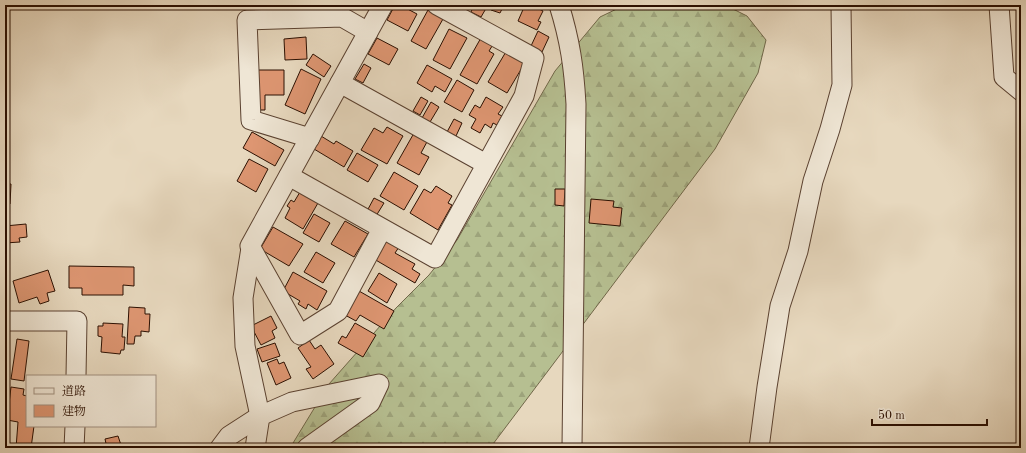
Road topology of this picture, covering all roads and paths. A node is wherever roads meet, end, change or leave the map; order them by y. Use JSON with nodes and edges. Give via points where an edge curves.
{"nodes":[{"id":1,"x":383,"y":5,"type":"edge"},
{"id":2,"x":437,"y":5,"type":"edge"},
{"id":3,"x":559,"y":5,"type":"edge"},
{"id":4,"x":841,"y":5,"type":"edge"},
{"id":5,"x":999,"y":5,"type":"edge"},
{"id":6,"x":368,"y":32,"type":"junction"},
{"id":7,"x":340,"y":83,"type":"junction"},
{"id":8,"x":1021,"y":91,"type":"edge"},
{"id":9,"x":310,"y":138,"type":"junction"},
{"id":10,"x":486,"y":164,"type":"junction"},
{"id":11,"x":289,"y":176,"type":"junction"},
{"id":12,"x":382,"y":229,"type":"junction"},
{"id":13,"x":250,"y":248,"type":"junction"},
{"id":14,"x":5,"y":321,"type":"edge"},
{"id":15,"x":76,"y":375,"type":"edge"},
{"id":16,"x":260,"y":416,"type":"junction"},
{"id":17,"x":75,"y":427,"type":"edge"},
{"id":18,"x":74,"y":448,"type":"edge"},
{"id":19,"x":220,"y":448,"type":"edge"},
{"id":20,"x":255,"y":448,"type":"edge"},
{"id":21,"x":307,"y":448,"type":"edge"},
{"id":22,"x":572,"y":448,"type":"edge"},
{"id":23,"x":759,"y":448,"type":"edge"}],
"edges":[{"from":1,"to":6,"type":"street"},
{"from":2,"to":10,"type":"street","via":[[534,58],[524,96]]},
{"from":3,"to":22,"type":"street","via":[[574,68],[576,104]]},
{"from":4,"to":23,"type":"street","via":[[842,85],[813,181],[798,251],[780,306]]},
{"from":5,"to":8,"type":"street","via":[[1004,77]]},
{"from":6,"to":7,"type":"street"},
{"from":6,"to":9,"type":"street","via":[[342,17],[247,20],[251,120]]},
{"from":7,"to":9,"type":"street"},
{"from":7,"to":10,"type":"street"},
{"from":9,"to":11,"type":"street"},
{"from":10,"to":12,"type":"street","via":[[435,258]]},
{"from":11,"to":12,"type":"street"},
{"from":11,"to":13,"type":"street"},
{"from":12,"to":13,"type":"street","via":[[338,311],[300,335]]},
{"from":13,"to":16,"type":"street","via":[[243,298],[245,346]]},
{"from":14,"to":15,"type":"street","via":[[77,321]]},
{"from":16,"to":19,"type":"street","via":[[229,436]]},
{"from":16,"to":20,"type":"street"},
{"from":16,"to":21,"type":"street","via":[[292,402],[379,384],[370,403]]},
{"from":17,"to":18,"type":"street"}]}
